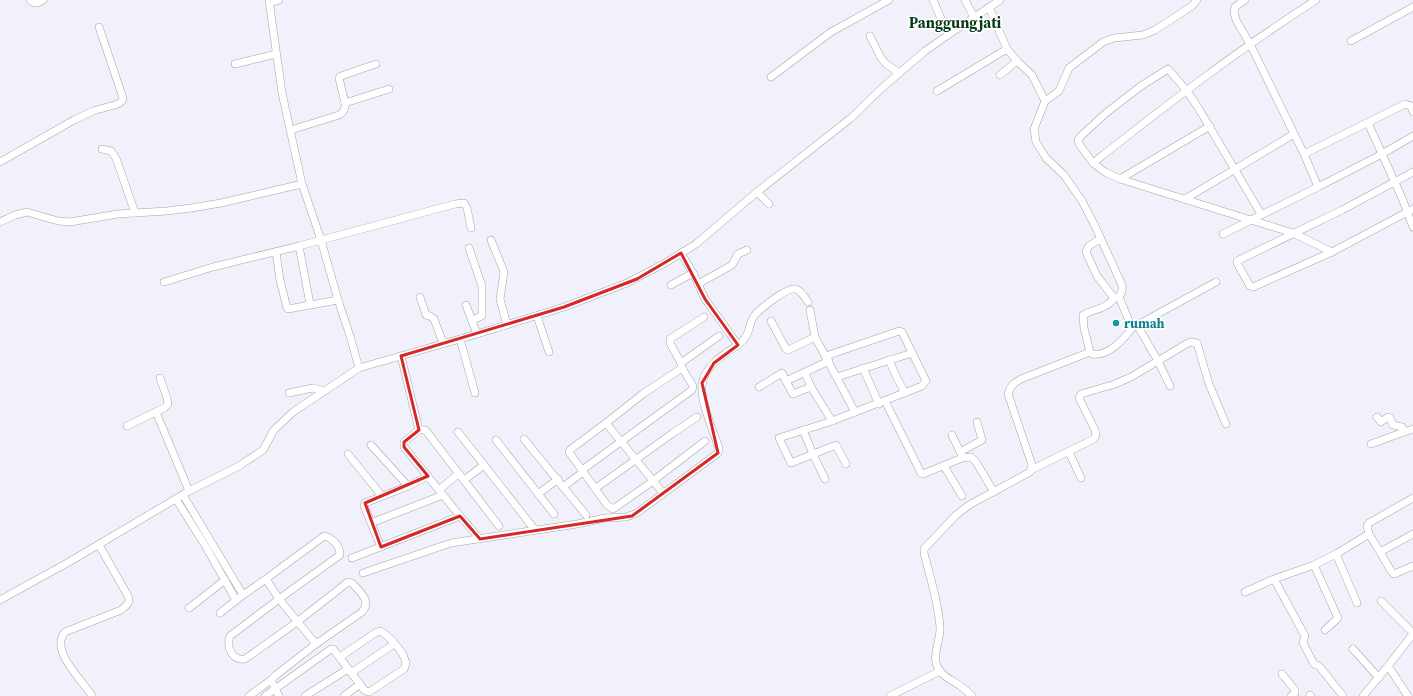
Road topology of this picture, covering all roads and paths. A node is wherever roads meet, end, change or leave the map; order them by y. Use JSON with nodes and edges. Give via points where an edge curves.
{"nodes":[{"id":1,"x":30,"y":0,"type":"edge"},
{"id":2,"x":43,"y":0,"type":"edge"},
{"id":3,"x":279,"y":0,"type":"edge"},
{"id":4,"x":889,"y":0,"type":"edge"},
{"id":5,"x":933,"y":0,"type":"edge"},
{"id":6,"x":965,"y":0,"type":"edge"},
{"id":7,"x":1000,"y":0,"type":"edge"},
{"id":8,"x":1197,"y":0,"type":"edge"},
{"id":9,"x":1245,"y":0,"type":"edge"},
{"id":10,"x":1313,"y":1,"type":"edge"},
{"id":11,"x":269,"y":2,"type":"edge"},
{"id":12,"x":1413,"y":7,"type":"edge"},
{"id":13,"x":989,"y":8,"type":"junction"},
{"id":14,"x":974,"y":17,"type":"junction"},
{"id":15,"x":99,"y":27,"type":"dead end"},
{"id":16,"x":948,"y":35,"type":"junction"},
{"id":17,"x":870,"y":36,"type":"dead end"},
{"id":18,"x":1351,"y":41,"type":"dead end"},
{"id":19,"x":1250,"y":44,"type":"junction"},
{"id":20,"x":1007,"y":49,"type":"junction"},
{"id":21,"x":276,"y":54,"type":"junction"},
{"id":22,"x":1017,"y":61,"type":"junction"},
{"id":23,"x":236,"y":64,"type":"dead end"},
{"id":24,"x":376,"y":64,"type":"dead end"},
{"id":25,"x":899,"y":73,"type":"junction"},
{"id":26,"x":1000,"y":75,"type":"dead end"},
{"id":27,"x":771,"y":77,"type":"dead end"},
{"id":28,"x":389,"y":90,"type":"dead end"},
{"id":29,"x":937,"y":90,"type":"dead end"},
{"id":30,"x":1187,"y":91,"type":"junction"},
{"id":31,"x":1045,"y":102,"type":"junction"},
{"id":32,"x":345,"y":103,"type":"junction"},
{"id":33,"x":1413,"y":112,"type":"edge"},
{"id":34,"x":1368,"y":123,"type":"junction"},
{"id":35,"x":1210,"y":126,"type":"junction"},
{"id":36,"x":291,"y":130,"type":"junction"},
{"id":37,"x":1294,"y":134,"type":"junction"},
{"id":38,"x":1413,"y":136,"type":"edge"},
{"id":39,"x":102,"y":148,"type":"dead end"},
{"id":40,"x":1304,"y":154,"type":"junction"},
{"id":41,"x":1382,"y":154,"type":"junction"},
{"id":42,"x":0,"y":162,"type":"edge"},
{"id":43,"x":1093,"y":163,"type":"junction"},
{"id":44,"x":1234,"y":168,"type":"junction"},
{"id":45,"x":1413,"y":172,"type":"edge"},
{"id":46,"x":1120,"y":179,"type":"junction"},
{"id":47,"x":1395,"y":182,"type":"junction"},
{"id":48,"x":302,"y":184,"type":"junction"},
{"id":49,"x":1318,"y":187,"type":"junction"},
{"id":50,"x":758,"y":192,"type":"junction"},
{"id":51,"x":1185,"y":199,"type":"junction"},
{"id":52,"x":769,"y":204,"type":"dead end"},
{"id":53,"x":1410,"y":210,"type":"edge"},
{"id":54,"x":135,"y":213,"type":"junction"},
{"id":55,"x":1261,"y":214,"type":"junction"},
{"id":56,"x":1251,"y":220,"type":"junction"},
{"id":57,"x":0,"y":222,"type":"edge"},
{"id":58,"x":1413,"y":227,"type":"edge"},
{"id":59,"x":471,"y":228,"type":"dead end"},
{"id":60,"x":1293,"y":233,"type":"junction"},
{"id":61,"x":1224,"y":234,"type":"dead end"},
{"id":62,"x":1100,"y":239,"type":"junction"},
{"id":63,"x":321,"y":240,"type":"junction"},
{"id":64,"x":492,"y":240,"type":"dead end"},
{"id":65,"x":298,"y":246,"type":"junction"},
{"id":66,"x":469,"y":248,"type":"dead end"},
{"id":67,"x":747,"y":250,"type":"dead end"},
{"id":68,"x":276,"y":252,"type":"junction"},
{"id":69,"x":1332,"y":252,"type":"junction"},
{"id":70,"x":681,"y":253,"type":"junction"},
{"id":71,"x":693,"y":273,"type":"junction"},
{"id":72,"x":164,"y":282,"type":"dead end"},
{"id":73,"x":1216,"y":282,"type":"dead end"},
{"id":74,"x":698,"y":284,"type":"junction"},
{"id":75,"x":671,"y":285,"type":"dead end"},
{"id":76,"x":420,"y":297,"type":"dead end"},
{"id":77,"x":1116,"y":297,"type":"junction"},
{"id":78,"x":338,"y":300,"type":"junction"},
{"id":79,"x":808,"y":302,"type":"dead end"},
{"id":80,"x":310,"y":304,"type":"junction"},
{"id":81,"x":466,"y":305,"type":"dead end"},
{"id":82,"x":810,"y":310,"type":"dead end"},
{"id":83,"x":537,"y":316,"type":"junction"},
{"id":84,"x":704,"y":316,"type":"dead end"},
{"id":85,"x":472,"y":320,"type":"junction"},
{"id":86,"x":771,"y":321,"type":"dead end"},
{"id":87,"x":507,"y":324,"type":"junction"},
{"id":88,"x":1135,"y":327,"type":"junction"},
{"id":89,"x":477,"y":334,"type":"junction"},
{"id":90,"x":719,"y":336,"type":"dead end"},
{"id":91,"x":815,"y":337,"type":"junction"},
{"id":92,"x":460,"y":339,"type":"junction"},
{"id":93,"x":443,"y":343,"type":"junction"},
{"id":94,"x":738,"y":345,"type":"junction"},
{"id":95,"x":549,"y":352,"type":"dead end"},
{"id":96,"x":1090,"y":352,"type":"junction"},
{"id":97,"x":912,"y":353,"type":"junction"},
{"id":98,"x":401,"y":356,"type":"junction"},
{"id":99,"x":827,"y":358,"type":"junction"},
{"id":100,"x":890,"y":360,"type":"junction"},
{"id":101,"x":1158,"y":361,"type":"junction"},
{"id":102,"x":681,"y":366,"type":"junction"},
{"id":103,"x":359,"y":368,"type":"junction"},
{"id":104,"x":863,"y":368,"type":"junction"},
{"id":105,"x":805,"y":372,"type":"junction"},
{"id":106,"x":838,"y":377,"type":"junction"},
{"id":107,"x":160,"y":378,"type":"dead end"},
{"id":108,"x":786,"y":381,"type":"junction"},
{"id":109,"x":1170,"y":386,"type":"dead end"},
{"id":110,"x":759,"y":387,"type":"dead end"},
{"id":111,"x":811,"y":387,"type":"junction"},
{"id":112,"x":324,"y":391,"type":"junction"},
{"id":113,"x":289,"y":393,"type":"dead end"},
{"id":114,"x":475,"y":393,"type":"dead end"},
{"id":115,"x":905,"y":393,"type":"junction"},
{"id":116,"x":882,"y":402,"type":"junction"},
{"id":117,"x":156,"y":412,"type":"junction"},
{"id":118,"x":855,"y":412,"type":"junction"},
{"id":119,"x":698,"y":417,"type":"dead end"},
{"id":120,"x":1377,"y":417,"type":"dead end"},
{"id":121,"x":832,"y":421,"type":"junction"},
{"id":122,"x":977,"y":422,"type":"dead end"},
{"id":123,"x":606,"y":423,"type":"junction"},
{"id":124,"x":1226,"y":424,"type":"dead end"},
{"id":125,"x":127,"y":426,"type":"dead end"},
{"id":126,"x":1413,"y":429,"type":"edge"},
{"id":127,"x":419,"y":430,"type":"junction"},
{"id":128,"x":803,"y":430,"type":"junction"},
{"id":129,"x":458,"y":432,"type":"dead end"},
{"id":130,"x":1404,"y":432,"type":"junction"},
{"id":131,"x":952,"y":435,"type":"dead end"},
{"id":132,"x":524,"y":439,"type":"dead end"},
{"id":133,"x":496,"y":440,"type":"dead end"},
{"id":134,"x":621,"y":441,"type":"junction"},
{"id":135,"x":705,"y":441,"type":"dead end"},
{"id":136,"x":1371,"y":444,"type":"dead end"},
{"id":137,"x":371,"y":445,"type":"dead end"},
{"id":138,"x":1069,"y":452,"type":"junction"},
{"id":139,"x":348,"y":454,"type":"dead end"},
{"id":140,"x":813,"y":454,"type":"junction"},
{"id":141,"x":961,"y":455,"type":"junction"},
{"id":142,"x":636,"y":459,"type":"junction"},
{"id":143,"x":846,"y":464,"type":"dead end"},
{"id":144,"x":484,"y":465,"type":"junction"},
{"id":145,"x":944,"y":466,"type":"junction"},
{"id":146,"x":1031,"y":470,"type":"junction"},
{"id":147,"x":583,"y":471,"type":"junction"},
{"id":148,"x":458,"y":474,"type":"junction"},
{"id":149,"x":428,"y":476,"type":"junction"},
{"id":150,"x":1081,"y":478,"type":"dead end"},
{"id":151,"x":558,"y":479,"type":"junction"},
{"id":152,"x":825,"y":479,"type":"dead end"},
{"id":153,"x":464,"y":480,"type":"junction"},
{"id":154,"x":653,"y":481,"type":"junction"},
{"id":155,"x":408,"y":486,"type":"junction"},
{"id":156,"x":563,"y":486,"type":"junction"},
{"id":157,"x":596,"y":488,"type":"junction"},
{"id":158,"x":441,"y":492,"type":"junction"},
{"id":159,"x":994,"y":492,"type":"junction"},
{"id":160,"x":186,"y":493,"type":"junction"},
{"id":161,"x":663,"y":493,"type":"junction"},
{"id":162,"x":538,"y":494,"type":"junction"},
{"id":163,"x":382,"y":496,"type":"junction"},
{"id":164,"x":962,"y":496,"type":"dead end"},
{"id":165,"x":1413,"y":498,"type":"edge"},
{"id":166,"x":176,"y":499,"type":"junction"},
{"id":167,"x":554,"y":514,"type":"dead end"},
{"id":168,"x":586,"y":515,"type":"dead end"},
{"id":169,"x":460,"y":516,"type":"junction"},
{"id":170,"x":371,"y":524,"type":"junction"},
{"id":171,"x":499,"y":526,"type":"dead end"},
{"id":172,"x":535,"y":530,"type":"junction"},
{"id":173,"x":1369,"y":534,"type":"junction"},
{"id":174,"x":1413,"y":534,"type":"edge"},
{"id":175,"x":480,"y":539,"type":"junction"},
{"id":176,"x":99,"y":545,"type":"junction"},
{"id":177,"x":381,"y":547,"type":"junction"},
{"id":178,"x":1380,"y":552,"type":"junction"},
{"id":179,"x":1336,"y":554,"type":"junction"},
{"id":180,"x":352,"y":558,"type":"dead end"},
{"id":181,"x":1314,"y":565,"type":"junction"},
{"id":182,"x":1413,"y":566,"type":"edge"},
{"id":183,"x":363,"y":573,"type":"dead end"},
{"id":184,"x":266,"y":579,"type":"junction"},
{"id":185,"x":1274,"y":579,"type":"junction"},
{"id":186,"x":225,"y":580,"type":"junction"},
{"id":187,"x":1245,"y":592,"type":"dead end"},
{"id":188,"x":243,"y":595,"type":"junction"},
{"id":189,"x":280,"y":599,"type":"junction"},
{"id":190,"x":0,"y":600,"type":"edge"},
{"id":191,"x":236,"y":600,"type":"junction"},
{"id":192,"x":1381,"y":601,"type":"dead end"},
{"id":193,"x":1357,"y":603,"type":"dead end"},
{"id":194,"x":189,"y":608,"type":"dead end"},
{"id":195,"x":220,"y":613,"type":"dead end"},
{"id":196,"x":297,"y":622,"type":"junction"},
{"id":197,"x":1325,"y":630,"type":"dead end"},
{"id":198,"x":1413,"y":633,"type":"edge"},
{"id":199,"x":316,"y":644,"type":"junction"},
{"id":200,"x":394,"y":644,"type":"junction"},
{"id":201,"x":1354,"y":649,"type":"dead end"},
{"id":202,"x":340,"y":657,"type":"junction"},
{"id":203,"x":1388,"y":666,"type":"junction"},
{"id":204,"x":349,"y":671,"type":"junction"},
{"id":205,"x":940,"y":671,"type":"junction"},
{"id":206,"x":1282,"y":674,"type":"dead end"},
{"id":207,"x":1379,"y":678,"type":"junction"},
{"id":208,"x":271,"y":680,"type":"junction"},
{"id":209,"x":360,"y":684,"type":"junction"},
{"id":210,"x":275,"y":688,"type":"junction"},
{"id":211,"x":92,"y":696,"type":"edge"},
{"id":212,"x":249,"y":696,"type":"edge"},
{"id":213,"x":265,"y":696,"type":"edge"},
{"id":214,"x":280,"y":696,"type":"edge"},
{"id":215,"x":305,"y":696,"type":"edge"},
{"id":216,"x":344,"y":696,"type":"edge"},
{"id":217,"x":890,"y":696,"type":"edge"},
{"id":218,"x":972,"y":696,"type":"edge"},
{"id":219,"x":1291,"y":696,"type":"edge"},
{"id":220,"x":1343,"y":696,"type":"edge"},
{"id":221,"x":1362,"y":696,"type":"edge"},
{"id":222,"x":1408,"y":696,"type":"edge"}],
"edges":[{"from":1,"to":2,"type":"street","via":[[33,3]]},
{"from":3,"to":11,"type":"street"},
{"from":4,"to":27,"type":"street","via":[[832,32]]},
{"from":5,"to":16,"type":"street"},
{"from":6,"to":14,"type":"street"},
{"from":7,"to":13,"type":"street"},
{"from":8,"to":31,"type":"street","via":[[1175,18],[1149,33],[1103,42],[1069,68],[1059,91]]},
{"from":9,"to":19,"type":"street","via":[[1235,7],[1234,12]]},
{"from":10,"to":19,"type":"street"},
{"from":11,"to":21,"type":"street"},
{"from":12,"to":18,"type":"street"},
{"from":13,"to":14,"type":"street"},
{"from":13,"to":20,"type":"street"},
{"from":14,"to":16,"type":"street"},
{"from":15,"to":42,"type":"street","via":[[122,101],[74,120]]},
{"from":16,"to":25,"type":"street"},
{"from":17,"to":25,"type":"street","via":[[886,64]]},
{"from":19,"to":30,"type":"street"},
{"from":19,"to":37,"type":"street"},
{"from":20,"to":22,"type":"street"},
{"from":20,"to":29,"type":"street"},
{"from":21,"to":23,"type":"street"},
{"from":21,"to":36,"type":"street"},
{"from":22,"to":26,"type":"street"},
{"from":22,"to":31,"type":"street","via":[[1032,75]]},
{"from":24,"to":32,"type":"street","via":[[339,78]]},
{"from":25,"to":50,"type":"street","via":[[851,118]]},
{"from":28,"to":32,"type":"street"},
{"from":30,"to":35,"type":"street"},
{"from":30,"to":43,"type":"street"},
{"from":30,"to":43,"type":"street","via":[[1168,68],[1141,86],[1106,113],[1078,140]]},
{"from":31,"to":62,"type":"street","via":[[1034,129],[1036,142],[1046,158],[1064,175]]},
{"from":32,"to":36,"type":"street","via":[[346,108],[339,115]]},
{"from":33,"to":34,"type":"street","via":[[1411,106],[1405,104]]},
{"from":34,"to":40,"type":"street"},
{"from":34,"to":41,"type":"street"},
{"from":35,"to":44,"type":"street"},
{"from":35,"to":46,"type":"street"},
{"from":36,"to":48,"type":"street"},
{"from":37,"to":40,"type":"street"},
{"from":37,"to":44,"type":"street"},
{"from":38,"to":41,"type":"street"},
{"from":39,"to":54,"type":"street","via":[[116,158]]},
{"from":40,"to":49,"type":"street"},
{"from":41,"to":47,"type":"street"},
{"from":41,"to":49,"type":"street"},
{"from":43,"to":46,"type":"street"},
{"from":44,"to":51,"type":"street"},
{"from":44,"to":55,"type":"street"},
{"from":45,"to":47,"type":"street"},
{"from":46,"to":51,"type":"street"},
{"from":47,"to":53,"type":"street"},
{"from":47,"to":60,"type":"street"},
{"from":48,"to":54,"type":"street","via":[[221,203],[167,212]]},
{"from":48,"to":63,"type":"street"},
{"from":49,"to":55,"type":"street"},
{"from":50,"to":52,"type":"street"},
{"from":50,"to":70,"type":"street","via":[[696,244]]},
{"from":51,"to":56,"type":"street"},
{"from":53,"to":58,"type":"street"},
{"from":53,"to":69,"type":"street"},
{"from":54,"to":57,"type":"street","via":[[63,222],[23,212]]},
{"from":55,"to":56,"type":"street"},
{"from":56,"to":60,"type":"street"},
{"from":56,"to":61,"type":"street"},
{"from":59,"to":63,"type":"street","via":[[467,208],[464,203],[460,203]]},
{"from":60,"to":69,"type":"street"},
{"from":60,"to":69,"type":"street","via":[[1237,261],[1251,287]]},
{"from":62,"to":77,"type":"street","via":[[1122,285],[1122,294]]},
{"from":62,"to":77,"type":"street","via":[[1089,246],[1087,254],[1097,276]]},
{"from":63,"to":65,"type":"street"},
{"from":63,"to":78,"type":"street"},
{"from":64,"to":87,"type":"street","via":[[504,272],[500,299]]},
{"from":65,"to":68,"type":"street"},
{"from":65,"to":80,"type":"street"},
{"from":66,"to":85,"type":"street","via":[[482,286],[482,316]]},
{"from":67,"to":74,"type":"street","via":[[738,254],[732,265]]},
{"from":68,"to":72,"type":"street"},
{"from":68,"to":80,"type":"street","via":[[287,308]]},
{"from":70,"to":71,"type":"street"},
{"from":70,"to":83,"type":"street","via":[[627,283]]},
{"from":71,"to":74,"type":"street"},
{"from":71,"to":75,"type":"street"},
{"from":73,"to":88,"type":"street"},
{"from":74,"to":94,"type":"street","via":[[705,299]]},
{"from":76,"to":93,"type":"street","via":[[426,315],[434,319]]},
{"from":77,"to":88,"type":"street"},
{"from":77,"to":96,"type":"street","via":[[1106,306],[1083,315]]},
{"from":78,"to":80,"type":"street"},
{"from":78,"to":103,"type":"street"},
{"from":79,"to":94,"type":"street","via":[[803,294],[792,288],[754,315],[745,338]]},
{"from":81,"to":85,"type":"street"},
{"from":82,"to":91,"type":"street"},
{"from":83,"to":87,"type":"street"},
{"from":83,"to":95,"type":"street"},
{"from":84,"to":102,"type":"street","via":[[670,339]]},
{"from":85,"to":89,"type":"street"},
{"from":86,"to":91,"type":"street","via":[[788,350]]},
{"from":87,"to":89,"type":"street"},
{"from":88,"to":96,"type":"street","via":[[1114,348],[1096,355]]},
{"from":88,"to":101,"type":"street"},
{"from":89,"to":92,"type":"street"},
{"from":90,"to":102,"type":"street"},
{"from":91,"to":99,"type":"street"},
{"from":92,"to":93,"type":"street"},
{"from":92,"to":114,"type":"street"},
{"from":93,"to":98,"type":"street"},
{"from":94,"to":161,"type":"street","via":[[721,355],[702,383],[705,406],[719,448],[718,453]]},
{"from":96,"to":146,"type":"street","via":[[1021,379],[1009,389],[1008,394],[1032,465]]},
{"from":97,"to":99,"type":"street","via":[[904,334],[899,332]]},
{"from":97,"to":100,"type":"street"},
{"from":97,"to":115,"type":"street","via":[[926,381],[922,386]]},
{"from":98,"to":103,"type":"street"},
{"from":98,"to":127,"type":"street"},
{"from":99,"to":105,"type":"street"},
{"from":99,"to":106,"type":"street"},
{"from":100,"to":104,"type":"street"},
{"from":100,"to":115,"type":"street"},
{"from":101,"to":109,"type":"street"},
{"from":101,"to":124,"type":"street","via":[[1188,343],[1197,343],[1209,384]]},
{"from":101,"to":138,"type":"street","via":[[1115,384],[1081,394],[1079,398],[1096,435],[1093,440]]},
{"from":102,"to":123,"type":"street"},
{"from":102,"to":134,"type":"street","via":[[692,390]]},
{"from":103,"to":112,"type":"street"},
{"from":104,"to":106,"type":"street"},
{"from":104,"to":116,"type":"street"},
{"from":105,"to":108,"type":"street"},
{"from":105,"to":111,"type":"street"},
{"from":106,"to":118,"type":"street"},
{"from":107,"to":117,"type":"street","via":[[168,404]]},
{"from":108,"to":110,"type":"street","via":[[782,373]]},
{"from":108,"to":111,"type":"street","via":[[793,394]]},
{"from":111,"to":121,"type":"street"},
{"from":112,"to":113,"type":"street","via":[[313,388]]},
{"from":112,"to":160,"type":"street","via":[[283,420],[263,450],[239,466]]},
{"from":115,"to":116,"type":"street"},
{"from":116,"to":118,"type":"street"},
{"from":116,"to":145,"type":"street","via":[[920,472],[924,474]]},
{"from":117,"to":125,"type":"street"},
{"from":117,"to":160,"type":"street"},
{"from":118,"to":121,"type":"street"},
{"from":119,"to":142,"type":"street"},
{"from":120,"to":130,"type":"street","via":[[1381,422],[1390,418],[1393,425],[1402,427]]},
{"from":121,"to":128,"type":"street"},
{"from":122,"to":141,"type":"street","via":[[982,440]]},
{"from":123,"to":134,"type":"street"},
{"from":123,"to":147,"type":"street","via":[[569,451]]},
{"from":126,"to":130,"type":"street"},
{"from":127,"to":148,"type":"street","via":[[427,432]]},
{"from":127,"to":149,"type":"street","via":[[403,443]]},
{"from":128,"to":140,"type":"street"},
{"from":128,"to":140,"type":"street","via":[[779,438],[791,463]]},
{"from":129,"to":144,"type":"street"},
{"from":130,"to":136,"type":"street"},
{"from":131,"to":141,"type":"street"},
{"from":132,"to":151,"type":"street"},
{"from":133,"to":162,"type":"street"},
{"from":134,"to":142,"type":"street"},
{"from":134,"to":147,"type":"street"},
{"from":135,"to":154,"type":"street"},
{"from":137,"to":155,"type":"street"},
{"from":138,"to":146,"type":"street"},
{"from":138,"to":150,"type":"street"},
{"from":139,"to":163,"type":"street"},
{"from":140,"to":143,"type":"street","via":[[836,445]]},
{"from":140,"to":152,"type":"street"},
{"from":141,"to":145,"type":"street"},
{"from":141,"to":159,"type":"street","via":[[974,458]]},
{"from":142,"to":154,"type":"street"},
{"from":142,"to":157,"type":"street"},
{"from":144,"to":153,"type":"street"},
{"from":144,"to":172,"type":"street"},
{"from":145,"to":164,"type":"street"},
{"from":146,"to":159,"type":"street"},
{"from":147,"to":156,"type":"street"},
{"from":147,"to":157,"type":"street"},
{"from":148,"to":153,"type":"street"},
{"from":148,"to":158,"type":"street"},
{"from":149,"to":155,"type":"street"},
{"from":149,"to":158,"type":"street"},
{"from":151,"to":156,"type":"street"},
{"from":151,"to":162,"type":"street"},
{"from":153,"to":171,"type":"street"},
{"from":154,"to":157,"type":"street","via":[[613,509],[607,505]]},
{"from":154,"to":161,"type":"street"},
{"from":155,"to":163,"type":"street"},
{"from":156,"to":168,"type":"street"},
{"from":158,"to":169,"type":"street"},
{"from":158,"to":170,"type":"street"},
{"from":159,"to":205,"type":"street","via":[[961,511],[924,549],[940,628],[936,658]]},
{"from":160,"to":166,"type":"street"},
{"from":160,"to":188,"type":"street"},
{"from":161,"to":172,"type":"street","via":[[632,516]]},
{"from":162,"to":167,"type":"street"},
{"from":163,"to":170,"type":"street","via":[[364,504]]},
{"from":165,"to":173,"type":"street","via":[[1369,523],[1366,528]]},
{"from":166,"to":176,"type":"street"},
{"from":166,"to":186,"type":"street"},
{"from":169,"to":175,"type":"street"},
{"from":169,"to":177,"type":"street"},
{"from":170,"to":177,"type":"street"},
{"from":172,"to":175,"type":"street"},
{"from":173,"to":178,"type":"street"},
{"from":173,"to":179,"type":"street"},
{"from":174,"to":178,"type":"street"},
{"from":175,"to":183,"type":"street","via":[[451,543]]},
{"from":176,"to":190,"type":"street"},
{"from":176,"to":211,"type":"street","via":[[128,596],[127,606],[65,632],[61,637],[67,661]]},
{"from":177,"to":180,"type":"street"},
{"from":178,"to":182,"type":"street","via":[[1394,574]]},
{"from":179,"to":181,"type":"street"},
{"from":179,"to":193,"type":"street"},
{"from":181,"to":185,"type":"street"},
{"from":181,"to":197,"type":"street","via":[[1338,618]]},
{"from":184,"to":188,"type":"street"},
{"from":184,"to":189,"type":"street"},
{"from":184,"to":189,"type":"street","via":[[324,536],[336,543],[340,555]]},
{"from":185,"to":187,"type":"street"},
{"from":185,"to":220,"type":"street","via":[[1305,636],[1303,643],[1312,661]]},
{"from":186,"to":191,"type":"street"},
{"from":186,"to":194,"type":"street"},
{"from":188,"to":191,"type":"street"},
{"from":189,"to":196,"type":"street"},
{"from":189,"to":196,"type":"street","via":[[230,636],[232,654],[235,658],[245,659]]},
{"from":191,"to":195,"type":"street"},
{"from":192,"to":198,"type":"street"},
{"from":196,"to":199,"type":"street"},
{"from":196,"to":199,"type":"street","via":[[348,582],[352,583],[365,598],[367,605],[362,612]]},
{"from":198,"to":203,"type":"street"},
{"from":199,"to":208,"type":"street"},
{"from":200,"to":202,"type":"street","via":[[380,631]]},
{"from":200,"to":204,"type":"street"},
{"from":200,"to":209,"type":"street","via":[[405,659],[404,669],[369,692]]},
{"from":201,"to":207,"type":"street"},
{"from":202,"to":204,"type":"street"},
{"from":202,"to":210,"type":"street","via":[[331,649]]},
{"from":203,"to":207,"type":"street"},
{"from":203,"to":222,"type":"street"},
{"from":204,"to":209,"type":"street"},
{"from":204,"to":215,"type":"street"},
{"from":205,"to":217,"type":"street"},
{"from":205,"to":218,"type":"street"},
{"from":206,"to":219,"type":"street","via":[[1295,690]]},
{"from":207,"to":221,"type":"street"},
{"from":208,"to":210,"type":"street"},
{"from":208,"to":212,"type":"street"},
{"from":209,"to":216,"type":"street"},
{"from":210,"to":213,"type":"street"},
{"from":210,"to":214,"type":"street"}]}
